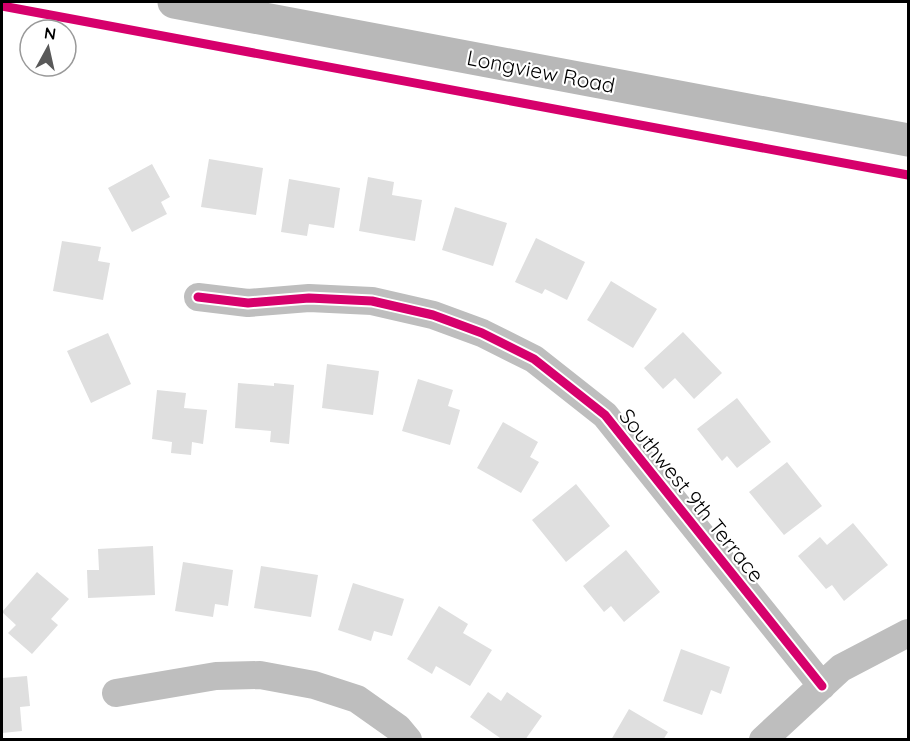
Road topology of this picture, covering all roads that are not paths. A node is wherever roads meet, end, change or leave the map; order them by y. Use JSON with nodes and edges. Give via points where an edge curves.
{"nodes":[{"id":1,"x":174,"y":2,"type":"edge"},
{"id":2,"x":221,"y":6,"type":"edge"},
{"id":3,"x":909,"y":140,"type":"edge"},
{"id":4,"x":198,"y":297,"type":"dead end"},
{"id":5,"x":909,"y":633,"type":"edge"},
{"id":6,"x":822,"y":686,"type":"junction"},
{"id":7,"x":116,"y":693,"type":"dead end"},
{"id":8,"x":408,"y":740,"type":"edge"},
{"id":9,"x":763,"y":740,"type":"edge"}],
"edges":[{"from":1,"to":2,"type":"street","name":"Longview Road"},
{"from":2,"to":3,"type":"street","name":"Longview Road"},
{"from":4,"to":6,"type":"street","name":"Southwest 9th Terrace","via":[[248,303],[309,298],[372,301],[433,315],[482,333],[534,360],[605,415]]},
{"from":5,"to":6,"type":"street","via":[[841,668]]},
{"from":6,"to":9,"type":"street"},
{"from":7,"to":8,"type":"street","via":[[216,676],[260,675],[314,685],[357,699],[398,728]]}]}
